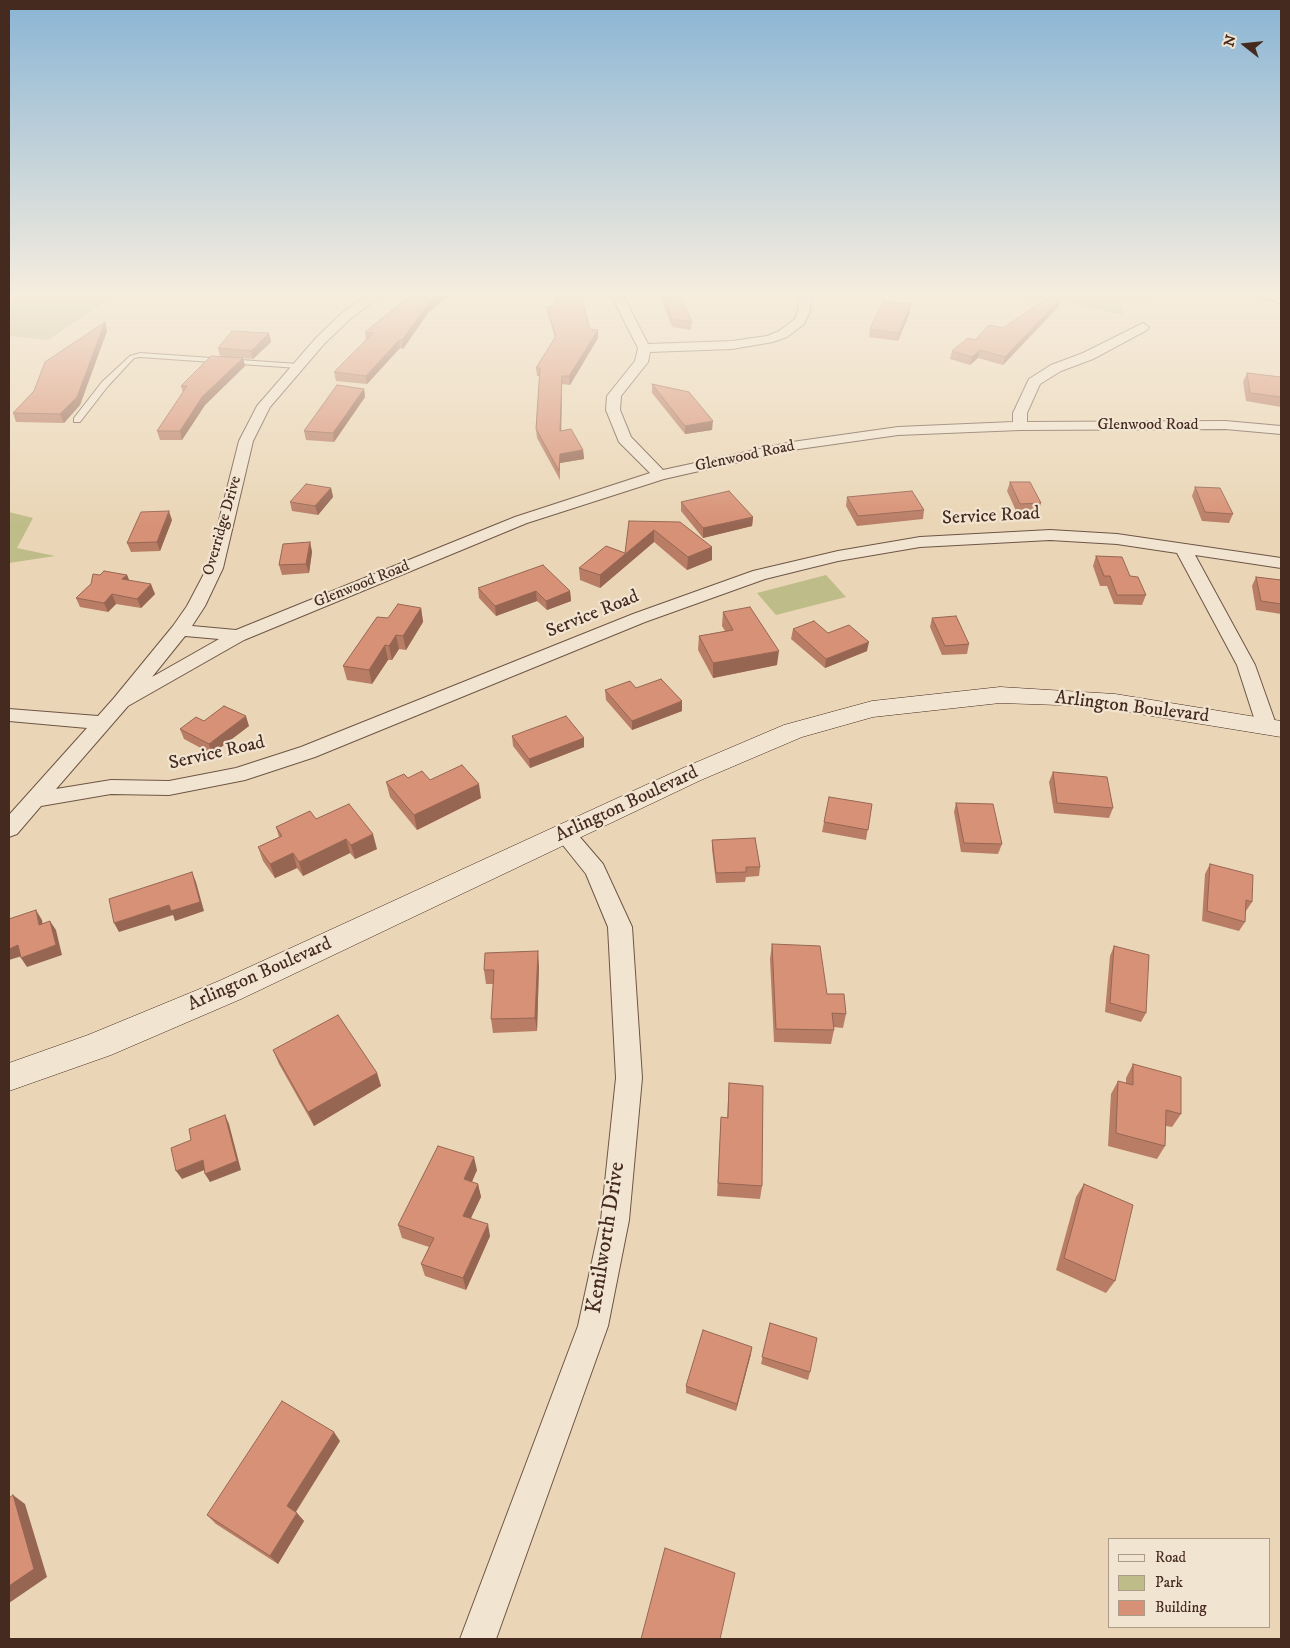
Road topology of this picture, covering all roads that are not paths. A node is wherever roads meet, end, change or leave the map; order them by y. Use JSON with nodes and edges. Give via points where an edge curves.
{"nodes":[{"id":1,"x":117,"y":372,"type":"edge"},
{"id":2,"x":293,"y":372,"type":"edge"},
{"id":3,"x":633,"y":372,"type":"edge"},
{"id":4,"x":1050,"y":372,"type":"edge"},
{"id":5,"x":77,"y":420,"type":"dead end"},
{"id":6,"x":1020,"y":426,"type":"junction"},
{"id":7,"x":1281,"y":430,"type":"edge"},
{"id":8,"x":660,"y":475,"type":"junction"},
{"id":9,"x":1182,"y":547,"type":"junction"},
{"id":10,"x":1281,"y":563,"type":"edge"},
{"id":11,"x":180,"y":630,"type":"junction"},
{"id":12,"x":238,"y":636,"type":"junction"},
{"id":13,"x":121,"y":702,"type":"junction"},
{"id":14,"x":9,"y":715,"type":"edge"},
{"id":15,"x":102,"y":723,"type":"junction"},
{"id":16,"x":1274,"y":728,"type":"edge"},
{"id":17,"x":34,"y":800,"type":"junction"},
{"id":18,"x":9,"y":829,"type":"edge"},
{"id":19,"x":565,"y":834,"type":"junction"},
{"id":20,"x":9,"y":1077,"type":"edge"},
{"id":21,"x":478,"y":1639,"type":"edge"}],
"edges":[{"from":1,"to":5,"type":"lane"},
{"from":2,"to":11,"type":"street","name":"Overridge Drive","via":[[264,406],[246,441],[215,568]]},
{"from":3,"to":8,"type":"street","via":[[614,396],[613,410],[624,439]]},
{"from":4,"to":6,"type":"street","via":[[1034,382],[1020,413]]},
{"from":6,"to":7,"type":"street","name":"Glenwood Road","via":[[1225,425]]},
{"from":6,"to":8,"type":"street","name":"Glenwood Road","via":[[898,431],[792,446]]},
{"from":8,"to":12,"type":"street","name":"Glenwood Road","via":[[521,520]]},
{"from":9,"to":10,"type":"street","name":"Service Road"},
{"from":9,"to":16,"type":"street","via":[[1246,665]]},
{"from":9,"to":17,"type":"street","name":"Service Road","via":[[1050,535],[920,542],[838,556],[759,575],[639,618],[308,752],[238,775],[169,788],[111,787]]},
{"from":11,"to":12,"type":"street","name":"Glenwood Road"},
{"from":11,"to":13,"type":"street","name":"Overridge Drive"},
{"from":12,"to":13,"type":"street","name":"Glenwood Road"},
{"from":13,"to":15,"type":"street","name":"Overridge Drive"},
{"from":14,"to":15,"type":"street"},
{"from":15,"to":17,"type":"street","name":"Overridge Drive"},
{"from":16,"to":19,"type":"street","name":"Arlington Boulevard","via":[[1115,702],[1059,697],[1000,695],[872,709],[793,731]]},
{"from":17,"to":18,"type":"street","name":"Overridge Drive"},
{"from":19,"to":20,"type":"street","name":"Arlington Boulevard","via":[[230,990],[99,1045]]},
{"from":19,"to":21,"type":"street","name":"Kenilworth Drive","via":[[595,870],[620,928],[629,1078],[615,1220],[592,1326]]}]}
